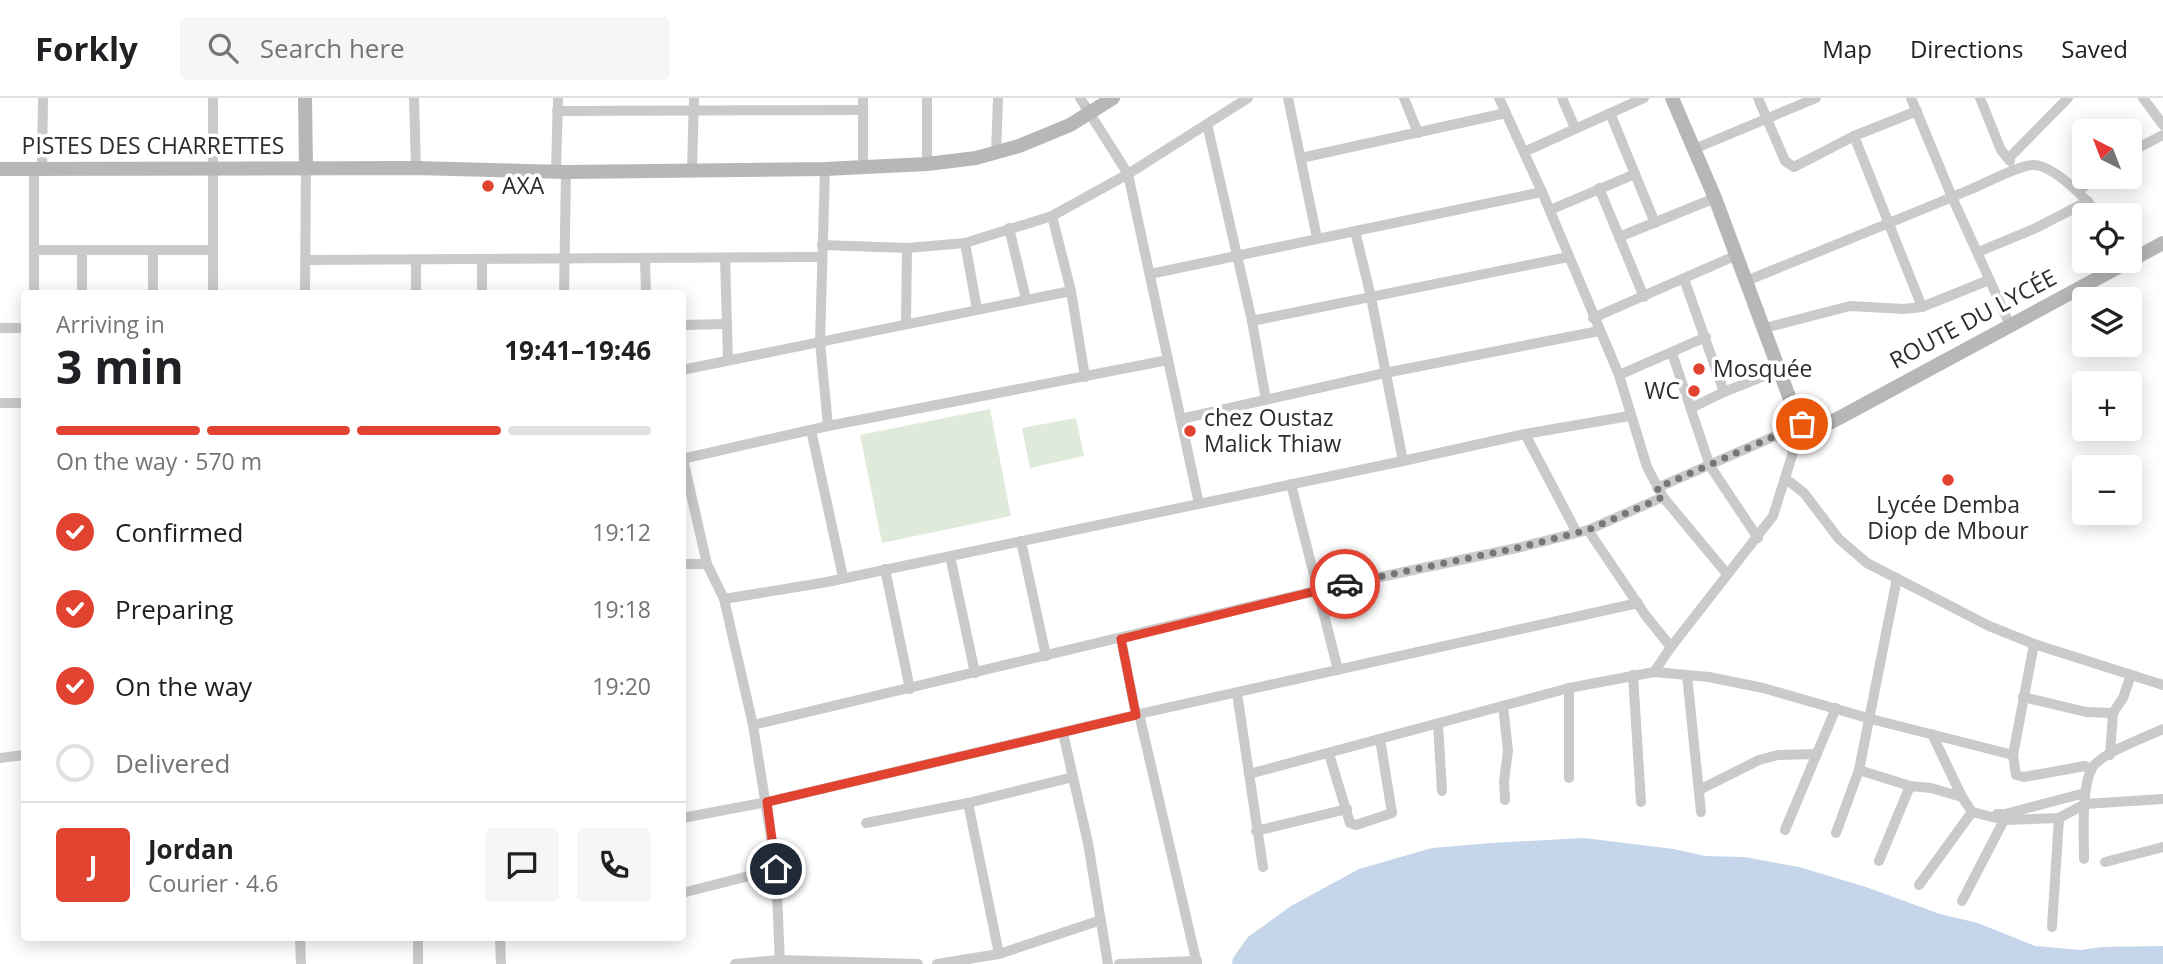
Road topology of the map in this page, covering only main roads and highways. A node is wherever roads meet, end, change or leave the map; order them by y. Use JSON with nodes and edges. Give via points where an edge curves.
{"nodes":[{"id":1,"x":306,"y":98,"type":"edge"},
{"id":2,"x":1112,"y":98,"type":"edge"},
{"id":3,"x":1672,"y":98,"type":"edge"},
{"id":4,"x":306,"y":168,"type":"junction"},
{"id":5,"x":0,"y":169,"type":"edge"},
{"id":6,"x":2163,"y":243,"type":"edge"},
{"id":7,"x":2142,"y":252,"type":"edge"},
{"id":8,"x":2102,"y":273,"type":"edge"}],
"edges":[{"from":1,"to":4,"type":"main road"},
{"from":2,"to":4,"type":"main road","name":"PISTES DES CHARRETTES","via":[[1070,125],[996,154],[927,164],[561,172]]},
{"from":3,"to":8,"type":"main road","name":"ROUTE DU LYCÉE","via":[[1802,424],[1829,423]]},
{"from":4,"to":5,"type":"main road","name":"PISTES DES CHARRETTES"},
{"from":6,"to":7,"type":"main road","name":"ROUTE DU LYCÉE"}]}
